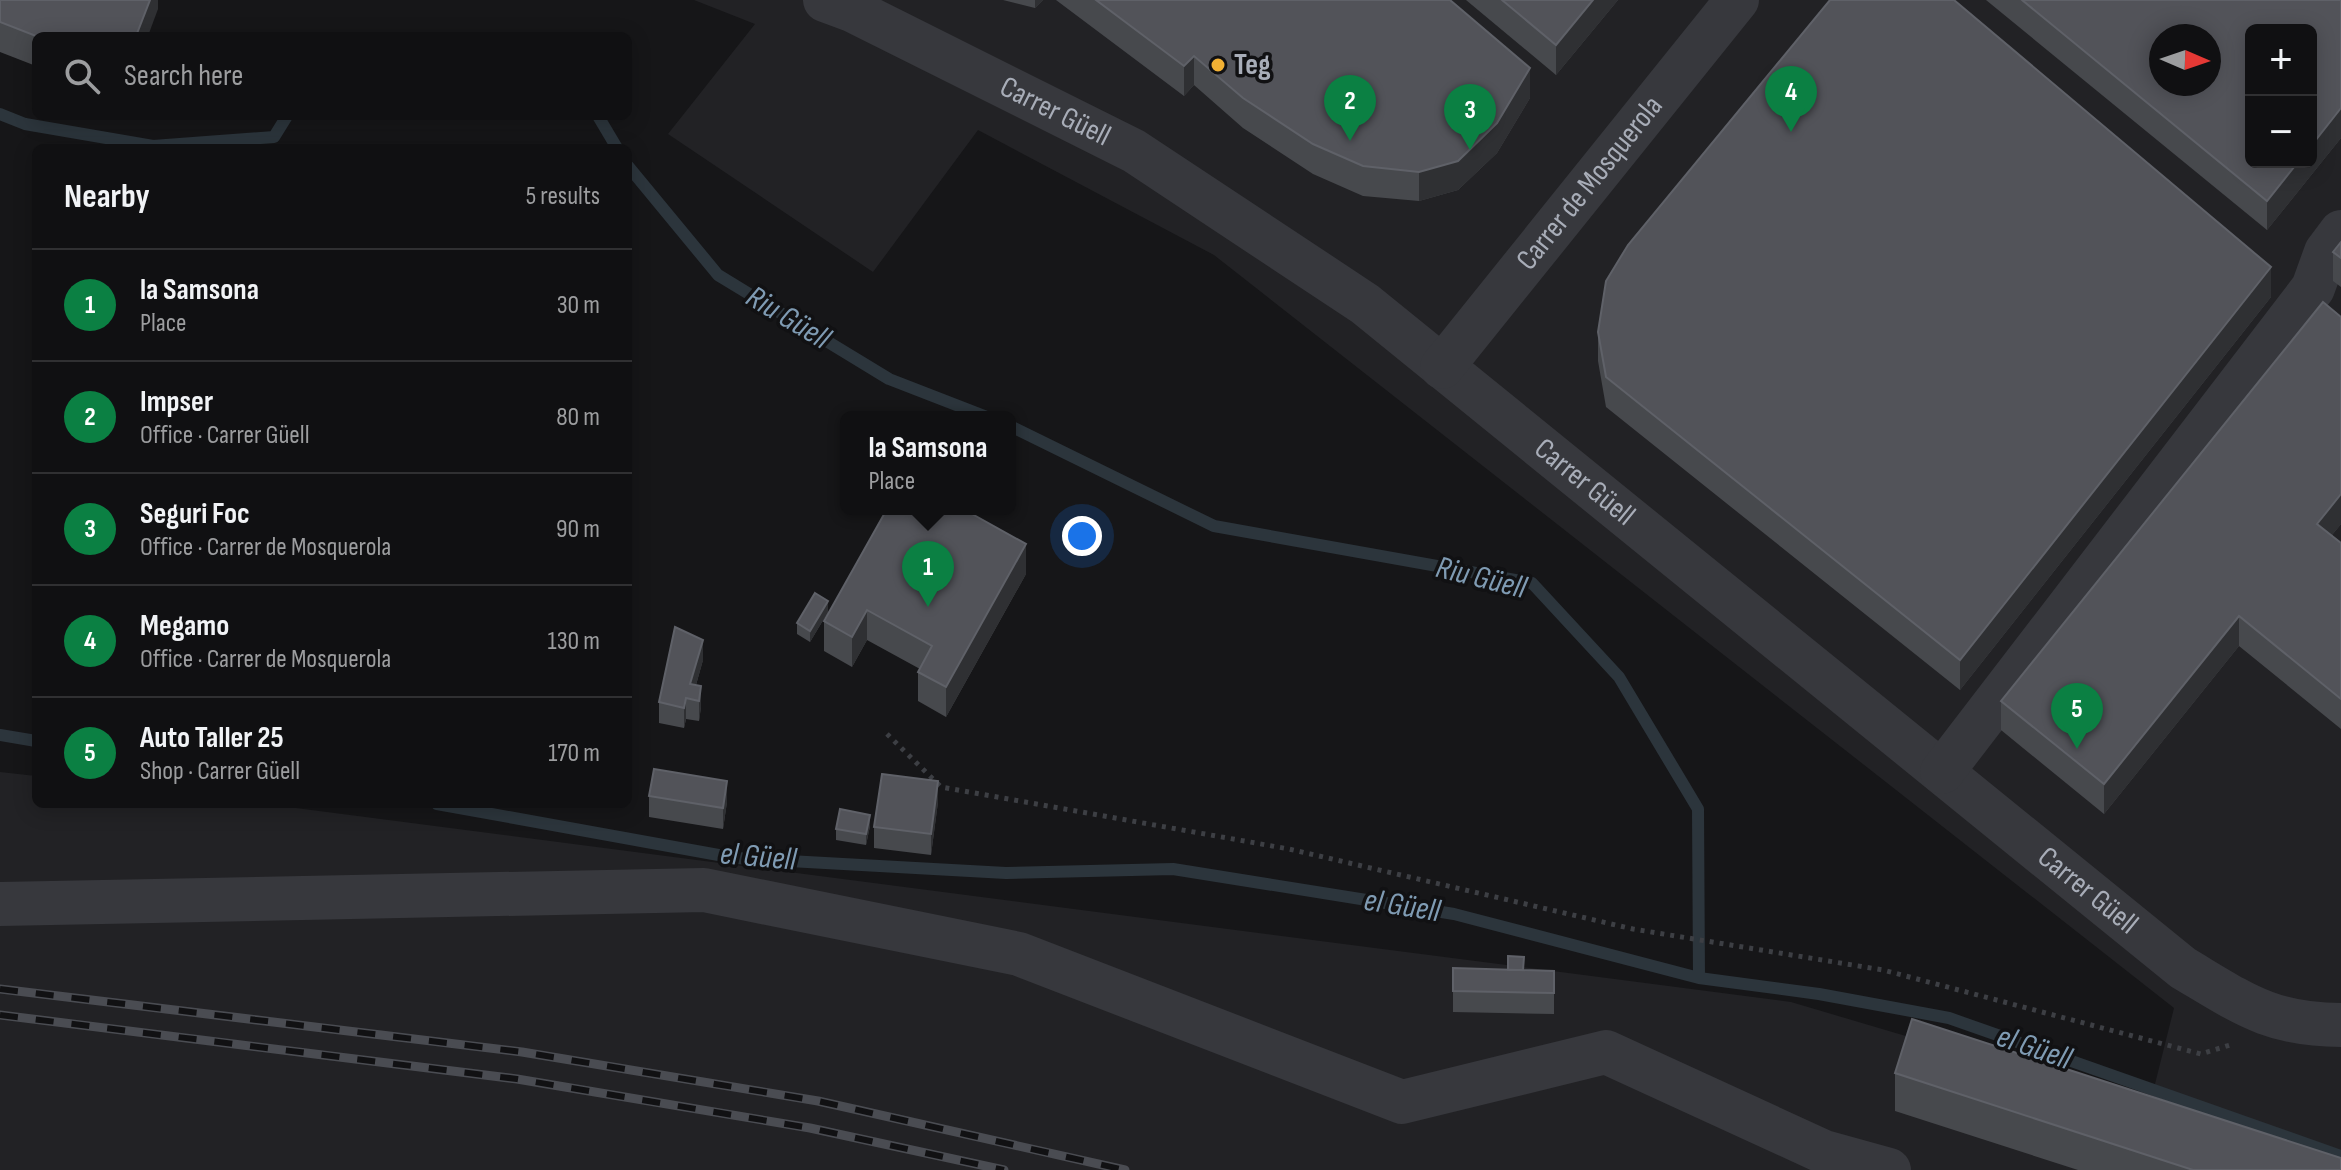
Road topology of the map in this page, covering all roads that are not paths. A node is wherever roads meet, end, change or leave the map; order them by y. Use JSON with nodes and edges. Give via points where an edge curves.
{"nodes":[{"id":1,"x":1737,"y":0,"type":"edge"},
{"id":2,"x":845,"y":3,"type":"edge"},
{"id":3,"x":2341,"y":232,"type":"edge"},
{"id":4,"x":1442,"y":367,"type":"junction"},
{"id":5,"x":1942,"y":772,"type":"junction"},
{"id":6,"x":0,"y":904,"type":"edge"},
{"id":7,"x":2321,"y":1025,"type":"edge"},
{"id":8,"x":1889,"y":1170,"type":"edge"}],
"edges":[{"from":1,"to":4,"type":"street","name":"Carrer de Mosquerola"},
{"from":2,"to":4,"type":"street","name":"Carrer Güell","via":[[1134,151],[1365,304]]},
{"from":3,"to":5,"type":"street","via":[[2326,252],[2313,288]]},
{"from":4,"to":5,"type":"street","name":"Carrer Güell"},
{"from":5,"to":7,"type":"street","name":"Carrer Güell","via":[[2183,968],[2254,1010]]},
{"from":6,"to":8,"type":"street","via":[[704,890],[1019,954],[1402,1102],[1606,1052],[1824,1152]]}]}
